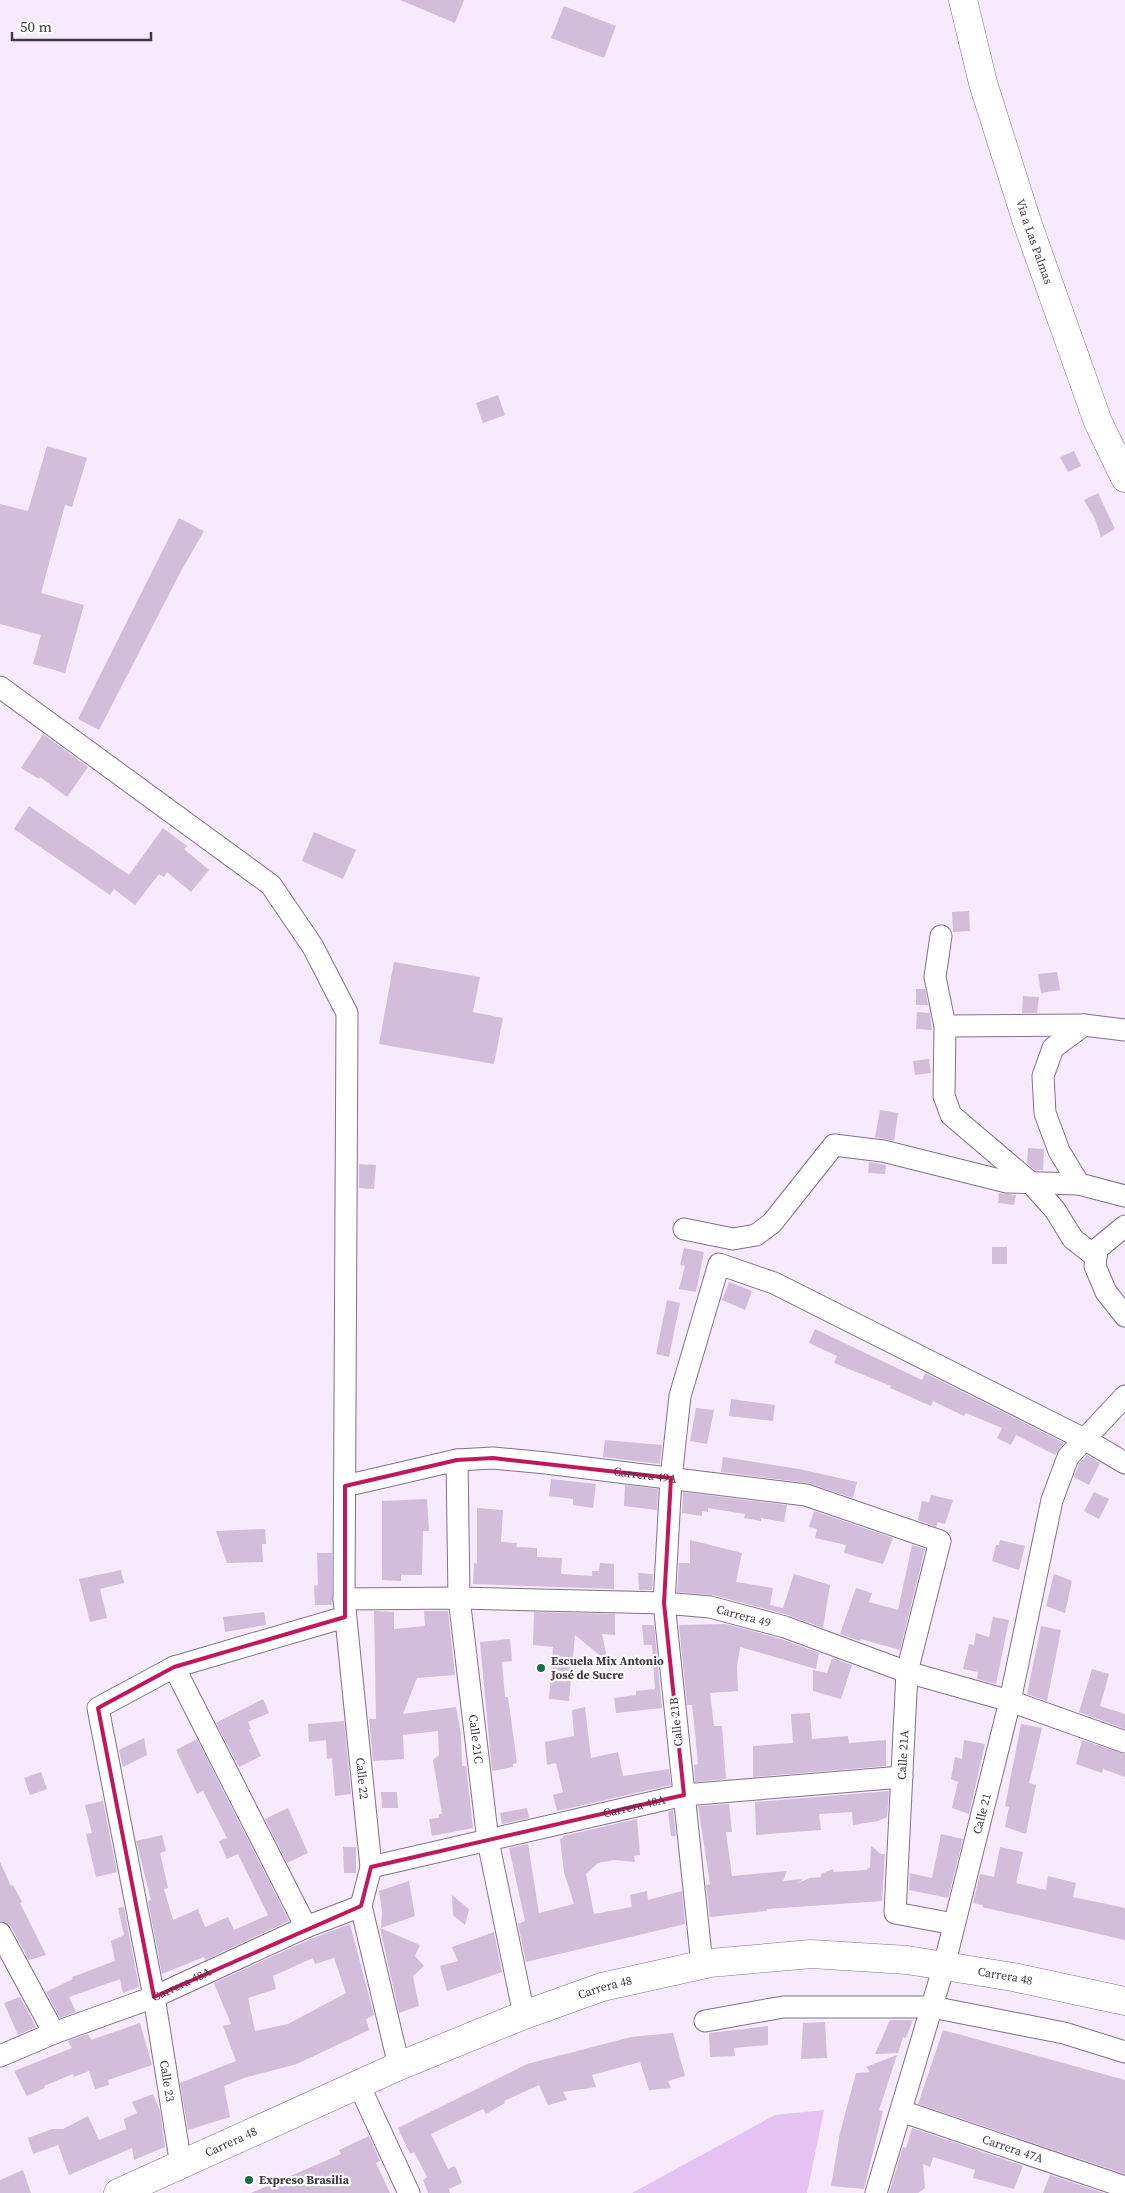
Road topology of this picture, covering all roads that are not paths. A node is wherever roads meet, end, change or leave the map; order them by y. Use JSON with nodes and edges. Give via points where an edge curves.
{"nodes":[{"id":1,"x":962,"y":0,"type":"edge"},
{"id":2,"x":1125,"y":478,"type":"edge"},
{"id":3,"x":0,"y":688,"type":"edge"},
{"id":4,"x":941,"y":936,"type":"dead end"},
{"id":5,"x":1084,"y":1025,"type":"junction"},
{"id":6,"x":945,"y":1026,"type":"junction"},
{"id":7,"x":1125,"y":1030,"type":"edge"},
{"id":8,"x":1031,"y":1183,"type":"junction"},
{"id":9,"x":1079,"y":1184,"type":"junction"},
{"id":10,"x":1125,"y":1196,"type":"edge"},
{"id":11,"x":1125,"y":1226,"type":"edge"},
{"id":12,"x":684,"y":1229,"type":"dead end"},
{"id":13,"x":1096,"y":1256,"type":"junction"},
{"id":14,"x":1125,"y":1316,"type":"edge"},
{"id":15,"x":1125,"y":1396,"type":"edge"},
{"id":16,"x":1086,"y":1440,"type":"junction"},
{"id":17,"x":457,"y":1460,"type":"junction"},
{"id":18,"x":1125,"y":1463,"type":"edge"},
{"id":19,"x":671,"y":1478,"type":"junction"},
{"id":20,"x":345,"y":1486,"type":"junction"},
{"id":21,"x":940,"y":1541,"type":"joint"},
{"id":22,"x":459,"y":1598,"type":"junction"},
{"id":23,"x":664,"y":1603,"type":"junction"},
{"id":24,"x":345,"y":1608,"type":"junction"},
{"id":25,"x":174,"y":1667,"type":"junction"},
{"id":26,"x":907,"y":1672,"type":"junction"},
{"id":27,"x":1010,"y":1701,"type":"junction"},
{"id":28,"x":1125,"y":1742,"type":"edge"},
{"id":29,"x":902,"y":1777,"type":"junction"},
{"id":30,"x":684,"y":1795,"type":"junction"},
{"id":31,"x":488,"y":1841,"type":"junction"},
{"id":32,"x":371,"y":1867,"type":"junction"},
{"id":33,"x":360,"y":1906,"type":"junction"},
{"id":34,"x":954,"y":1924,"type":"junction"},
{"id":35,"x":306,"y":1927,"type":"junction"},
{"id":36,"x":0,"y":1933,"type":"edge"},
{"id":37,"x":702,"y":1965,"type":"junction"},
{"id":38,"x":944,"y":1966,"type":"junction"},
{"id":39,"x":154,"y":1997,"type":"junction"},
{"id":40,"x":1125,"y":2001,"type":"edge"},
{"id":41,"x":932,"y":2007,"type":"junction"},
{"id":42,"x":524,"y":2015,"type":"junction"},
{"id":43,"x":705,"y":2021,"type":"dead end"},
{"id":44,"x":54,"y":2033,"type":"junction"},
{"id":45,"x":1125,"y":2052,"type":"edge"},
{"id":46,"x":0,"y":2056,"type":"edge"},
{"id":47,"x":399,"y":2066,"type":"junction"},
{"id":48,"x":360,"y":2084,"type":"junction"},
{"id":49,"x":901,"y":2111,"type":"junction"},
{"id":50,"x":181,"y":2165,"type":"junction"},
{"id":51,"x":1125,"y":2187,"type":"edge"},
{"id":52,"x":118,"y":2193,"type":"edge"},
{"id":53,"x":409,"y":2193,"type":"edge"},
{"id":54,"x":876,"y":2193,"type":"edge"}],
"edges":[{"from":1,"to":2,"type":"main road","name":"Via a Las Palmas","via":[[983,83],[1027,222],[1098,422]]},
{"from":3,"to":20,"type":"street","name":"Calle 22","via":[[271,885],[314,947],[347,1013]]},
{"from":4,"to":6,"type":"street","via":[[935,977]]},
{"from":5,"to":6,"type":"street"},
{"from":5,"to":7,"type":"street"},
{"from":5,"to":9,"type":"street","via":[[1054,1048],[1043,1076],[1045,1113],[1059,1151]]},
{"from":6,"to":8,"type":"street","via":[[944,1096],[951,1115]]},
{"from":8,"to":9,"type":"street"},
{"from":8,"to":12,"type":"street","via":[[1007,1182],[883,1151],[834,1145],[772,1223],[756,1235],[733,1239]]},
{"from":8,"to":13,"type":"street","via":[[1055,1210],[1074,1239]]},
{"from":9,"to":10,"type":"street"},
{"from":11,"to":13,"type":"street","via":[[1097,1249]]},
{"from":13,"to":14,"type":"street","via":[[1095,1266],[1106,1292]]},
{"from":15,"to":16,"type":"street","name":"Calle 21"},
{"from":16,"to":18,"type":"street"},
{"from":16,"to":19,"type":"street","name":"Calle 21B","via":[[774,1283],[719,1264],[680,1396]]},
{"from":16,"to":27,"type":"street","name":"Calle 21","via":[[1068,1457],[1052,1500]]},
{"from":17,"to":19,"type":"street","name":"Carrera 49A","via":[[493,1458]]},
{"from":17,"to":20,"type":"street","name":"Carrera 49A"},
{"from":17,"to":22,"type":"street","name":"Calle 21C"},
{"from":19,"to":21,"type":"street","name":"Carrera 49A","via":[[806,1495]]},
{"from":19,"to":23,"type":"street","name":"Calle 21B"},
{"from":20,"to":24,"type":"street","name":"Calle 22"},
{"from":21,"to":26,"type":"street","name":"Calle 21A"},
{"from":22,"to":23,"type":"street","name":"Carrera 49"},
{"from":22,"to":24,"type":"street","name":"Carrera 49"},
{"from":22,"to":31,"type":"street","name":"Calle 21C"},
{"from":23,"to":26,"type":"street","name":"Carrera 49","via":[[710,1607],[785,1627]]},
{"from":23,"to":30,"type":"street","name":"Calle 21B"},
{"from":24,"to":25,"type":"street","name":"Carrera 49"},
{"from":24,"to":32,"type":"street","name":"Calle 22"},
{"from":25,"to":35,"type":"street"},
{"from":25,"to":39,"type":"street","name":"Calle 23","via":[[98,1708]]},
{"from":26,"to":27,"type":"street","name":"Carrera 49"},
{"from":26,"to":29,"type":"street","name":"Calle 21A"},
{"from":27,"to":28,"type":"street","name":"Carrera 49"},
{"from":27,"to":34,"type":"street","name":"Calle 21"},
{"from":29,"to":30,"type":"street","name":"Carrera 48A"},
{"from":29,"to":34,"type":"street","name":"Calle 21A","via":[[895,1913]]},
{"from":30,"to":31,"type":"street","name":"Carrera 48A"},
{"from":30,"to":37,"type":"street","name":"Calle 21B"},
{"from":31,"to":32,"type":"street","name":"Carrera 48A"},
{"from":31,"to":42,"type":"street","name":"Calle 21C"},
{"from":32,"to":33,"type":"street","name":"Calle 22"},
{"from":33,"to":35,"type":"street","name":"Carrera 48A"},
{"from":33,"to":47,"type":"street","name":"Calle 22"},
{"from":34,"to":38,"type":"street","name":"Calle 21"},
{"from":35,"to":39,"type":"street","name":"Carrera 48A"},
{"from":36,"to":44,"type":"street"},
{"from":37,"to":38,"type":"main road","name":"Carrera 48","via":[[811,1954],[897,1959]]},
{"from":37,"to":42,"type":"main road","name":"Carrera 48","via":[[602,1987]]},
{"from":38,"to":40,"type":"main road","name":"Carrera 48"},
{"from":38,"to":41,"type":"street","name":"Calle 21"},
{"from":39,"to":44,"type":"street","name":"Carrera 48A"},
{"from":39,"to":50,"type":"street","name":"Calle 23"},
{"from":41,"to":43,"type":"street","via":[[782,2006]]},
{"from":41,"to":45,"type":"street","via":[[1064,2032]]},
{"from":41,"to":49,"type":"street","name":"Calle 21"},
{"from":42,"to":47,"type":"main road","name":"Carrera 48"},
{"from":44,"to":46,"type":"street","name":"Carrera 48A"},
{"from":47,"to":48,"type":"main road","name":"Carrera 48"},
{"from":48,"to":50,"type":"main road","name":"Carrera 48"},
{"from":48,"to":53,"type":"street"},
{"from":49,"to":51,"type":"street","name":"Carrera 47A"},
{"from":49,"to":54,"type":"street","name":"Calle 21"},
{"from":50,"to":52,"type":"main road","name":"Carrera 48"}]}
